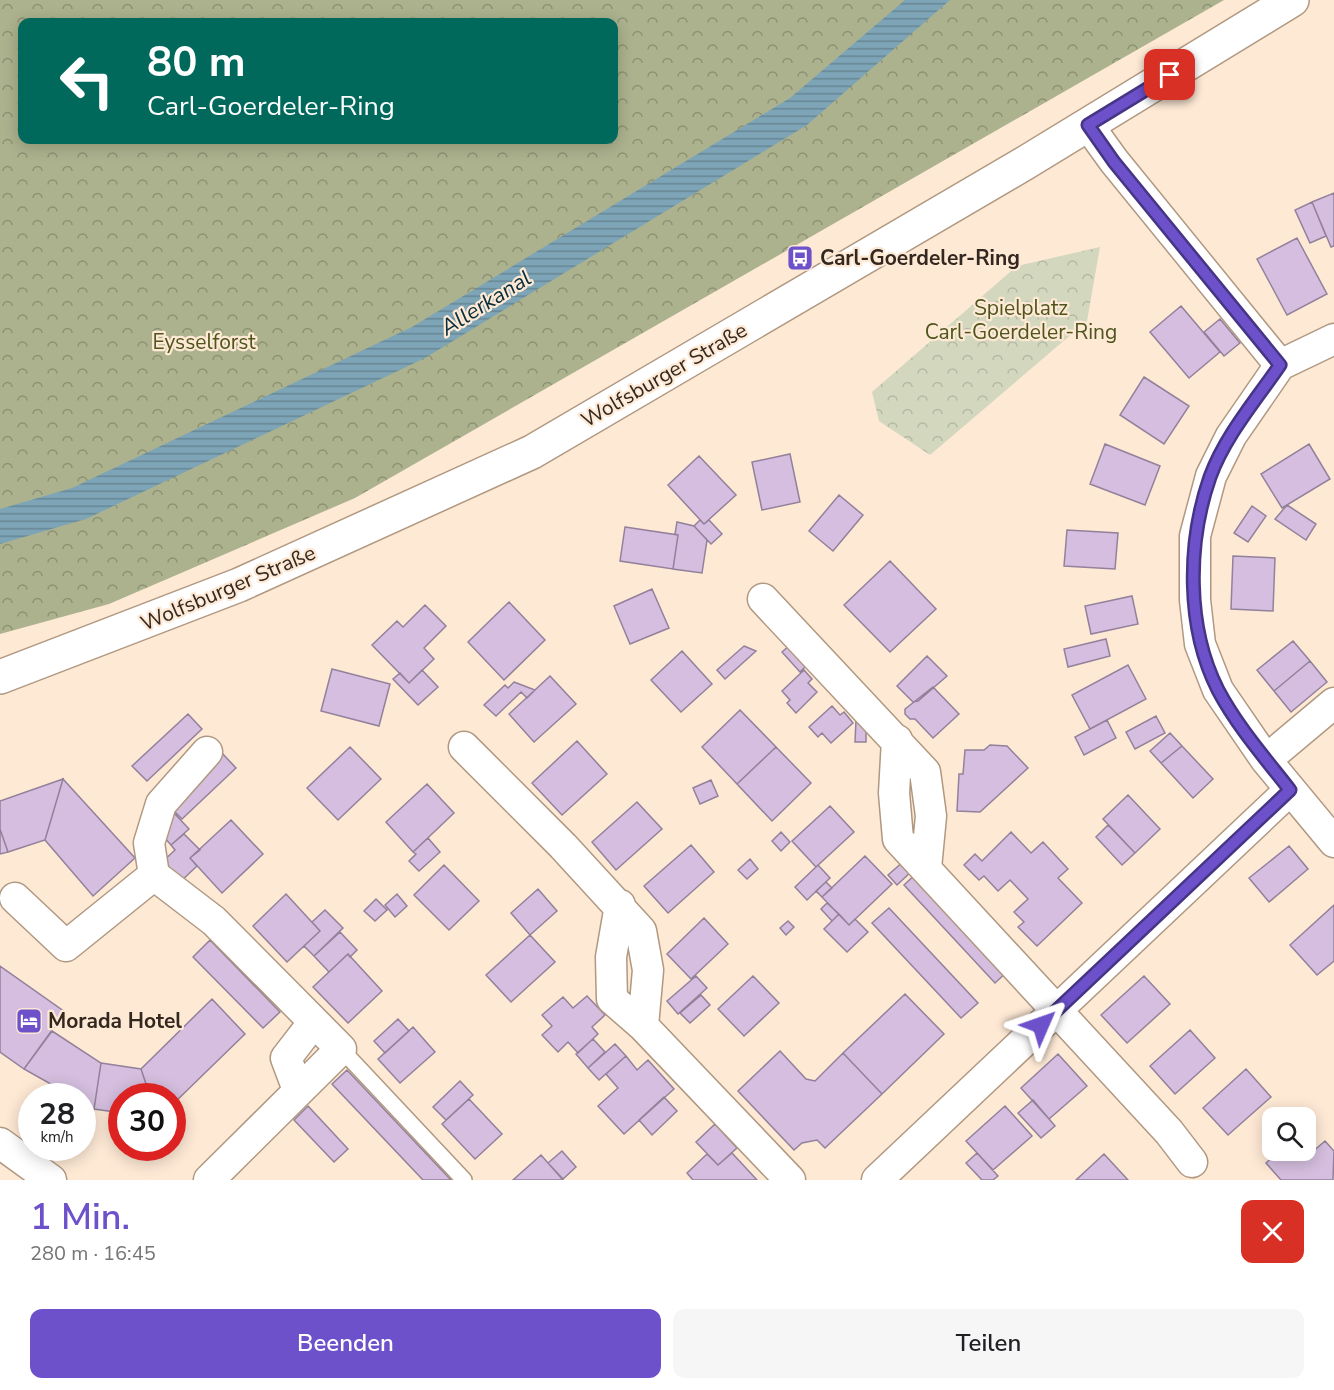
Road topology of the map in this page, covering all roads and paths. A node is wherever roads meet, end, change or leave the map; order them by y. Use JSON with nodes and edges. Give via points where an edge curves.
{"nodes":[{"id":1,"x":1292,"y":0,"type":"edge"},
{"id":2,"x":1088,"y":125,"type":"junction"},
{"id":3,"x":1334,"y":339,"type":"edge"},
{"id":4,"x":1280,"y":365,"type":"junction"},
{"id":5,"x":763,"y":599,"type":"dead end"},
{"id":6,"x":0,"y":677,"type":"edge"},
{"id":7,"x":1334,"y":703,"type":"edge"},
{"id":8,"x":465,"y":747,"type":"dead end"},
{"id":9,"x":207,"y":752,"type":"dead end"},
{"id":10,"x":1266,"y":760,"type":"junction"},
{"id":11,"x":1290,"y":790,"type":"junction"},
{"id":12,"x":1334,"y":842,"type":"edge"},
{"id":13,"x":154,"y":875,"type":"junction"},
{"id":14,"x":15,"y":898,"type":"dead end"},
{"id":15,"x":1058,"y":1009,"type":"junction"},
{"id":16,"x":313,"y":1023,"type":"junction"},
{"id":17,"x":341,"y":1049,"type":"junction"},
{"id":18,"x":298,"y":1090,"type":"junction"},
{"id":19,"x":0,"y":1143,"type":"edge"},
{"id":20,"x":1192,"y":1162,"type":"dead end"},
{"id":21,"x":51,"y":1180,"type":"edge"},
{"id":22,"x":209,"y":1180,"type":"edge"},
{"id":23,"x":464,"y":1180,"type":"edge"},
{"id":24,"x":790,"y":1180,"type":"edge"},
{"id":25,"x":877,"y":1180,"type":"edge"}],
"edges":[{"from":1,"to":2,"type":"street","name":"Wolfsburger Straße"},
{"from":2,"to":4,"type":"street"},
{"from":2,"to":6,"type":"street","name":"Wolfsburger Straße","via":[[532,452],[239,585]]},
{"from":3,"to":4,"type":"street"},
{"from":4,"to":10,"type":"street","via":[[1231,436],[1210,476],[1195,536],[1200,644],[1218,690]]},
{"from":5,"to":15,"type":"street","via":[[897,740],[894,793],[898,840]]},
{"from":7,"to":10,"type":"street"},
{"from":8,"to":24,"type":"street","via":[[620,905],[611,957],[612,999]]},
{"from":9,"to":13,"type":"street","via":[[161,804],[149,843]]},
{"from":10,"to":11,"type":"street"},
{"from":11,"to":12,"type":"street"},
{"from":11,"to":15,"type":"street"},
{"from":13,"to":14,"type":"street","via":[[66,946]]},
{"from":13,"to":16,"type":"street","via":[[214,921]]},
{"from":15,"to":20,"type":"street","via":[[1170,1132]]},
{"from":15,"to":25,"type":"street"},
{"from":16,"to":17,"type":"street"},
{"from":16,"to":18,"type":"street","via":[[286,1058]]},
{"from":17,"to":18,"type":"street"},
{"from":17,"to":23,"type":"lane"},
{"from":18,"to":22,"type":"street"},
{"from":19,"to":21,"type":"street"}]}
